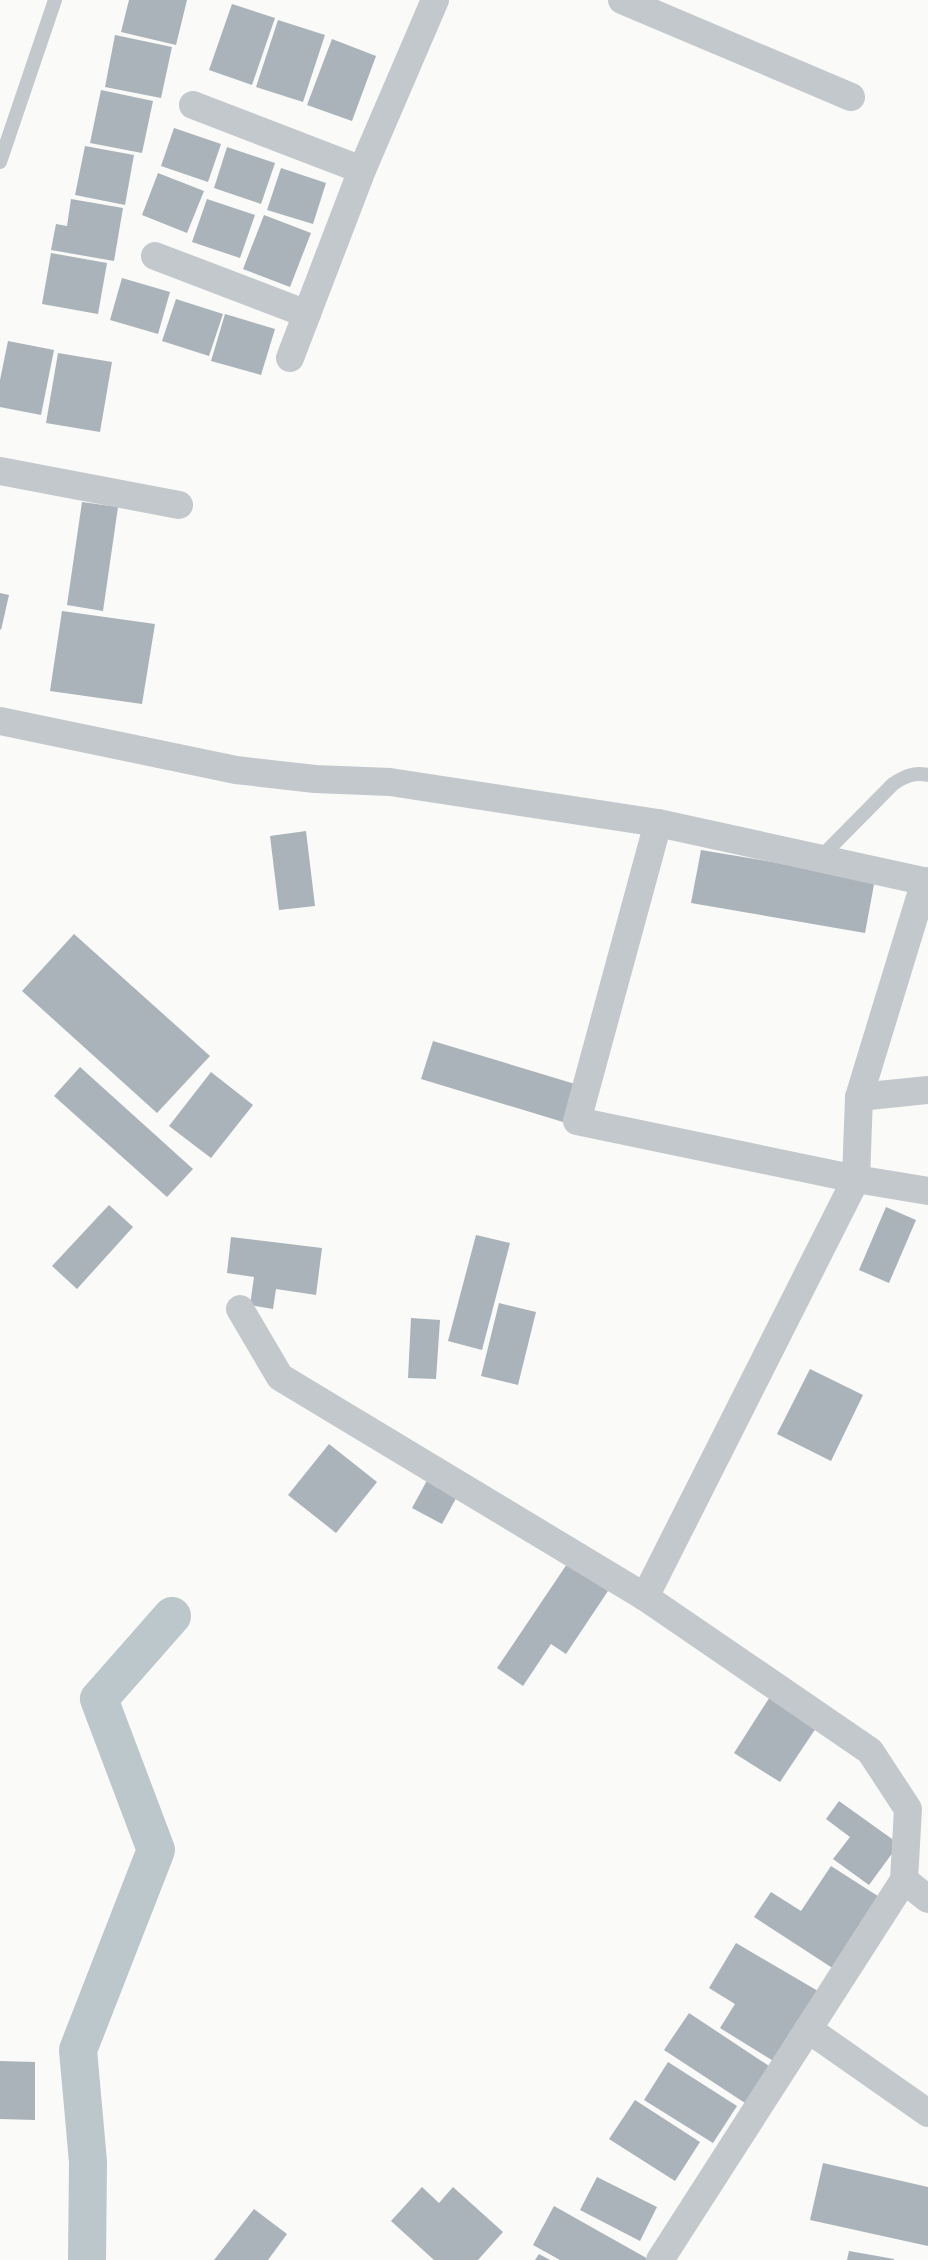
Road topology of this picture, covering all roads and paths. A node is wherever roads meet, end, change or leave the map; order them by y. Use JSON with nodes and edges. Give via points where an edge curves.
{"nodes":[{"id":1,"x":55,"y":0,"type":"edge"},
{"id":2,"x":435,"y":0,"type":"edge"},
{"id":3,"x":622,"y":0,"type":"edge"},
{"id":4,"x":851,"y":97,"type":"dead end"},
{"id":5,"x":193,"y":105,"type":"dead end"},
{"id":6,"x":0,"y":162,"type":"edge"},
{"id":7,"x":362,"y":170,"type":"junction"},
{"id":8,"x":155,"y":256,"type":"dead end"},
{"id":9,"x":307,"y":314,"type":"junction"},
{"id":10,"x":290,"y":358,"type":"dead end"},
{"id":11,"x":0,"y":471,"type":"edge"},
{"id":12,"x":179,"y":505,"type":"dead end"},
{"id":13,"x":0,"y":721,"type":"edge"},
{"id":14,"x":928,"y":774,"type":"edge"},
{"id":15,"x":658,"y":823,"type":"junction"},
{"id":16,"x":820,"y":858,"type":"junction"},
{"id":17,"x":927,"y":882,"type":"edge"},
{"id":18,"x":928,"y":1090,"type":"edge"},
{"id":19,"x":859,"y":1097,"type":"junction"},
{"id":20,"x":856,"y":1179,"type":"junction"},
{"id":21,"x":928,"y":1191,"type":"edge"},
{"id":22,"x":240,"y":1309,"type":"dead end"},
{"id":23,"x":645,"y":1597,"type":"junction"},
{"id":24,"x":904,"y":1880,"type":"junction"},
{"id":25,"x":928,"y":1899,"type":"edge"},
{"id":26,"x":808,"y":2029,"type":"junction"},
{"id":27,"x":928,"y":2113,"type":"edge"},
{"id":28,"x":660,"y":2260,"type":"edge"}],
"edges":[{"from":1,"to":6,"type":"lane"},
{"from":2,"to":7,"type":"street"},
{"from":3,"to":4,"type":"street"},
{"from":5,"to":7,"type":"street"},
{"from":7,"to":9,"type":"street"},
{"from":8,"to":9,"type":"street"},
{"from":9,"to":10,"type":"street"},
{"from":11,"to":12,"type":"street"},
{"from":13,"to":15,"type":"street","via":[[236,770],[315,779],[390,782]]},
{"from":14,"to":16,"type":"lane","via":[[905,776],[894,784]]},
{"from":15,"to":16,"type":"street"},
{"from":15,"to":20,"type":"street","via":[[577,1120]]},
{"from":16,"to":17,"type":"street"},
{"from":17,"to":19,"type":"street"},
{"from":18,"to":19,"type":"street"},
{"from":19,"to":20,"type":"street"},
{"from":20,"to":21,"type":"street"},
{"from":20,"to":23,"type":"street"},
{"from":22,"to":23,"type":"street","via":[[280,1377]]},
{"from":23,"to":24,"type":"street","via":[[870,1751],[908,1809]]},
{"from":24,"to":25,"type":"street"},
{"from":24,"to":26,"type":"street"},
{"from":26,"to":27,"type":"street"},
{"from":26,"to":28,"type":"street"}]}
